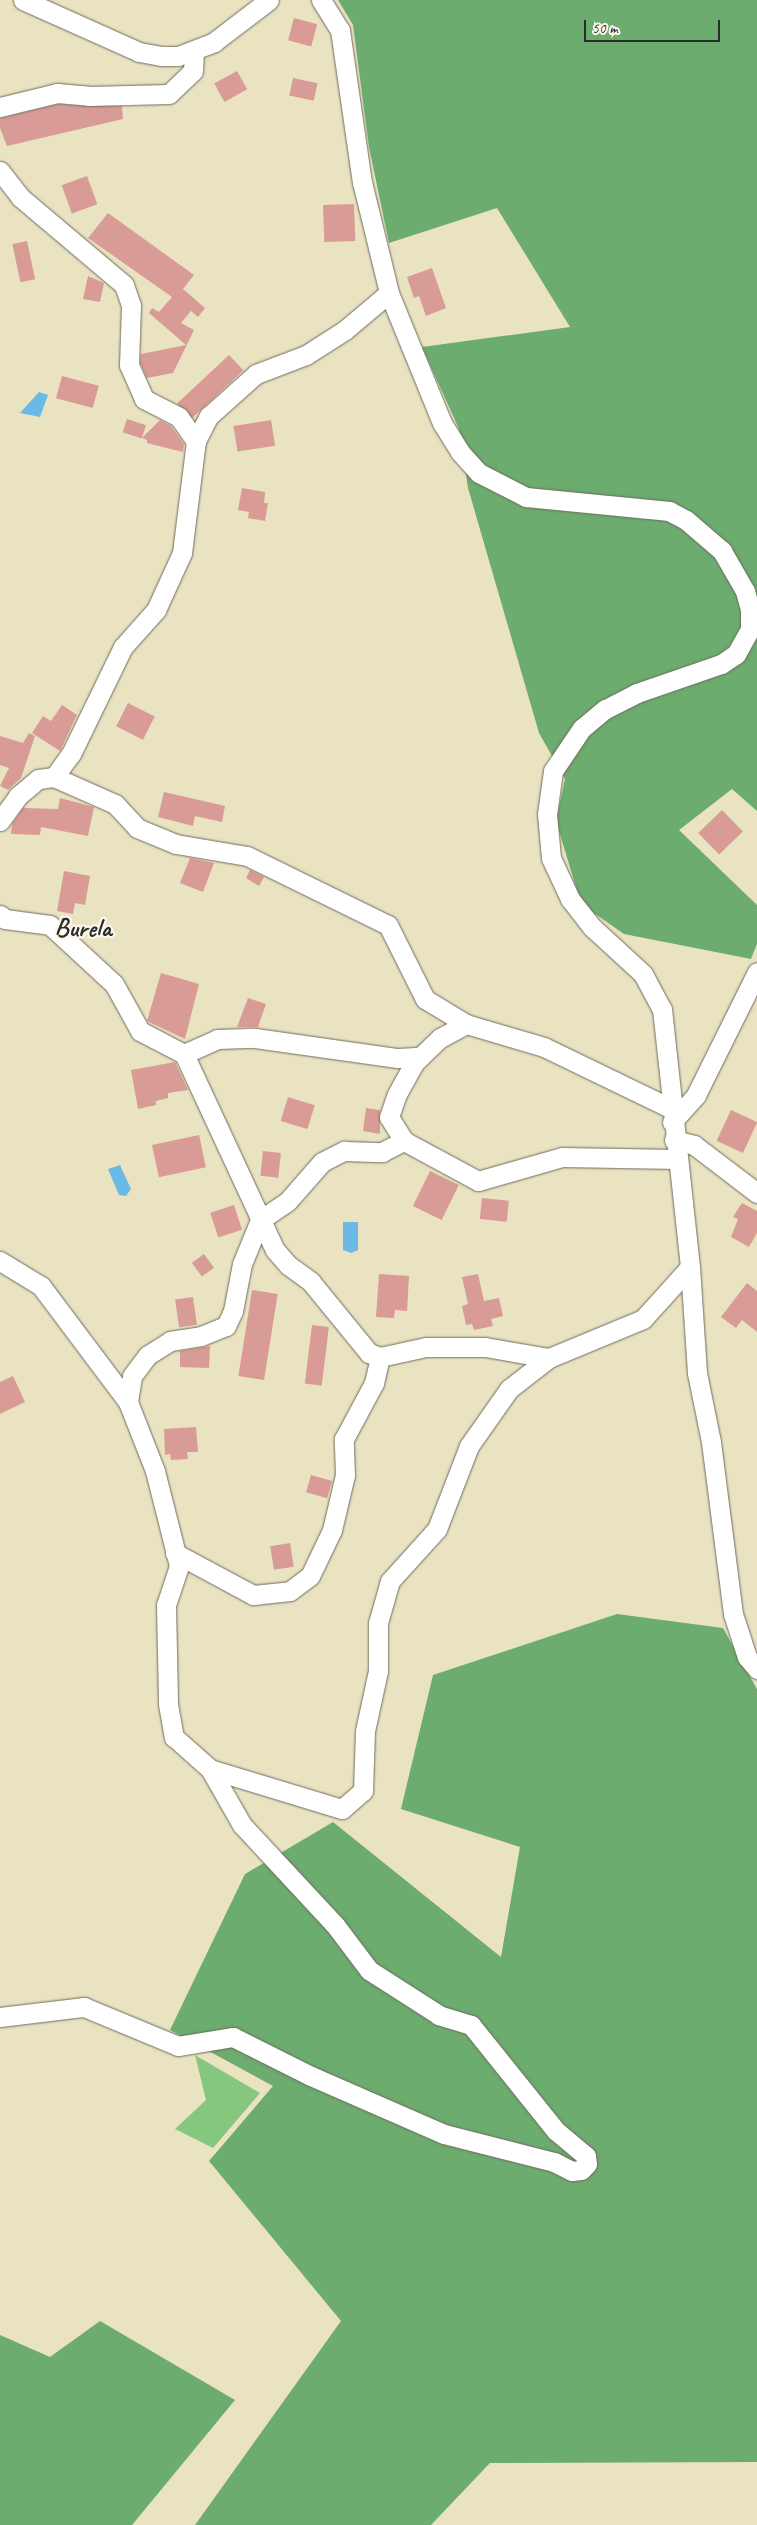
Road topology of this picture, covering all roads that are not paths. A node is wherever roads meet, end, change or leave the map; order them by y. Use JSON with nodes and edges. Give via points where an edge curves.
{"nodes":[{"id":1,"x":22,"y":0,"type":"edge"},
{"id":2,"x":269,"y":0,"type":"edge"},
{"id":3,"x":321,"y":0,"type":"edge"},
{"id":4,"x":194,"y":51,"type":"junction"},
{"id":5,"x":0,"y":107,"type":"edge"},
{"id":6,"x":0,"y":171,"type":"edge"},
{"id":7,"x":389,"y":293,"type":"junction"},
{"id":8,"x":196,"y":441,"type":"junction"},
{"id":9,"x":54,"y":777,"type":"junction"},
{"id":10,"x":0,"y":821,"type":"edge"},
{"id":11,"x":0,"y":915,"type":"edge"},
{"id":12,"x":757,"y":972,"type":"edge"},
{"id":13,"x":466,"y":1024,"type":"junction"},
{"id":14,"x":184,"y":1054,"type":"junction"},
{"id":15,"x":420,"y":1056,"type":"junction"},
{"id":16,"x":672,"y":1123,"type":"junction"},
{"id":17,"x":404,"y":1141,"type":"junction"},
{"id":18,"x":677,"y":1159,"type":"junction"},
{"id":19,"x":757,"y":1193,"type":"edge"},
{"id":20,"x":260,"y":1220,"type":"junction"},
{"id":21,"x":0,"y":1262,"type":"edge"},
{"id":22,"x":690,"y":1267,"type":"junction"},
{"id":23,"x":380,"y":1356,"type":"junction"},
{"id":24,"x":549,"y":1358,"type":"junction"},
{"id":25,"x":128,"y":1402,"type":"junction"},
{"id":26,"x":176,"y":1553,"type":"junction"},
{"id":27,"x":757,"y":1669,"type":"edge"},
{"id":28,"x":210,"y":1769,"type":"junction"},
{"id":29,"x":0,"y":2017,"type":"edge"}],
"edges":[{"from":1,"to":4,"type":"street","via":[[139,52],[160,56]]},
{"from":2,"to":4,"type":"street","via":[[214,42]]},
{"from":3,"to":7,"type":"street","via":[[340,30],[362,182]]},
{"from":4,"to":5,"type":"street","via":[[193,71],[169,94],[89,96],[57,93]]},
{"from":6,"to":8,"type":"street","via":[[20,197],[124,285],[131,305],[129,365],[144,399],[179,417]]},
{"from":7,"to":8,"type":"street","via":[[345,330],[306,355],[256,374],[209,416]]},
{"from":7,"to":16,"type":"street","via":[[442,423],[479,474],[526,497],[669,511],[703,532],[722,551],[745,591],[750,629],[736,654],[721,664],[637,693],[605,709],[582,728],[562,753],[548,790],[551,858],[563,886],[593,928],[643,974],[662,1009]]},
{"from":8,"to":9,"type":"street","via":[[182,553],[156,610],[123,647],[71,754]]},
{"from":9,"to":10,"type":"street","via":[[38,779],[29,786]]},
{"from":9,"to":13,"type":"street","via":[[115,804],[137,828],[176,844],[247,856],[388,925],[425,999]]},
{"from":11,"to":14,"type":"street","via":[[5,919],[50,926],[114,984],[140,1031]]},
{"from":12,"to":16,"type":"street","via":[[696,1095]]},
{"from":13,"to":15,"type":"street","via":[[440,1038]]},
{"from":13,"to":16,"type":"street","via":[[544,1047]]},
{"from":14,"to":15,"type":"street","via":[[217,1039],[255,1038],[398,1058]]},
{"from":14,"to":20,"type":"street"},
{"from":15,"to":17,"type":"street","via":[[397,1094],[389,1117]]},
{"from":16,"to":18,"type":"street"},
{"from":16,"to":19,"type":"street","via":[[694,1145]]},
{"from":17,"to":18,"type":"street","via":[[478,1181],[562,1157]]},
{"from":17,"to":20,"type":"street","via":[[382,1152],[344,1151],[322,1162],[287,1202]]},
{"from":18,"to":22,"type":"street"},
{"from":20,"to":23,"type":"street","via":[[275,1250],[288,1265],[311,1282],[362,1348]]},
{"from":20,"to":25,"type":"street","via":[[242,1264],[234,1311],[226,1326],[201,1336],[170,1342],[148,1355],[132,1376]]},
{"from":21,"to":25,"type":"street","via":[[41,1286]]},
{"from":22,"to":24,"type":"street","via":[[643,1319]]},
{"from":22,"to":27,"type":"street","via":[[697,1373],[711,1442],[733,1614],[747,1657]]},
{"from":23,"to":24,"type":"street","via":[[426,1347],[485,1347]]},
{"from":23,"to":26,"type":"street","via":[[374,1383],[344,1439],[344,1475],[332,1530],[310,1576],[290,1591],[253,1595]]},
{"from":24,"to":28,"type":"street","via":[[510,1389],[474,1439],[437,1529],[390,1582],[378,1623],[378,1671],[365,1731],[363,1791],[342,1809]]},
{"from":25,"to":26,"type":"street","via":[[155,1472]]},
{"from":26,"to":28,"type":"street","via":[[179,1566],[166,1605],[168,1704],[174,1737]]},
{"from":28,"to":29,"type":"street","via":[[242,1824],[335,1925],[369,1970],[439,2015],[472,2025],[556,2131],[586,2156],[587,2164],[581,2170],[572,2171],[554,2162],[444,2134],[311,2076],[233,2037],[178,2046],[84,2007]]}]}
